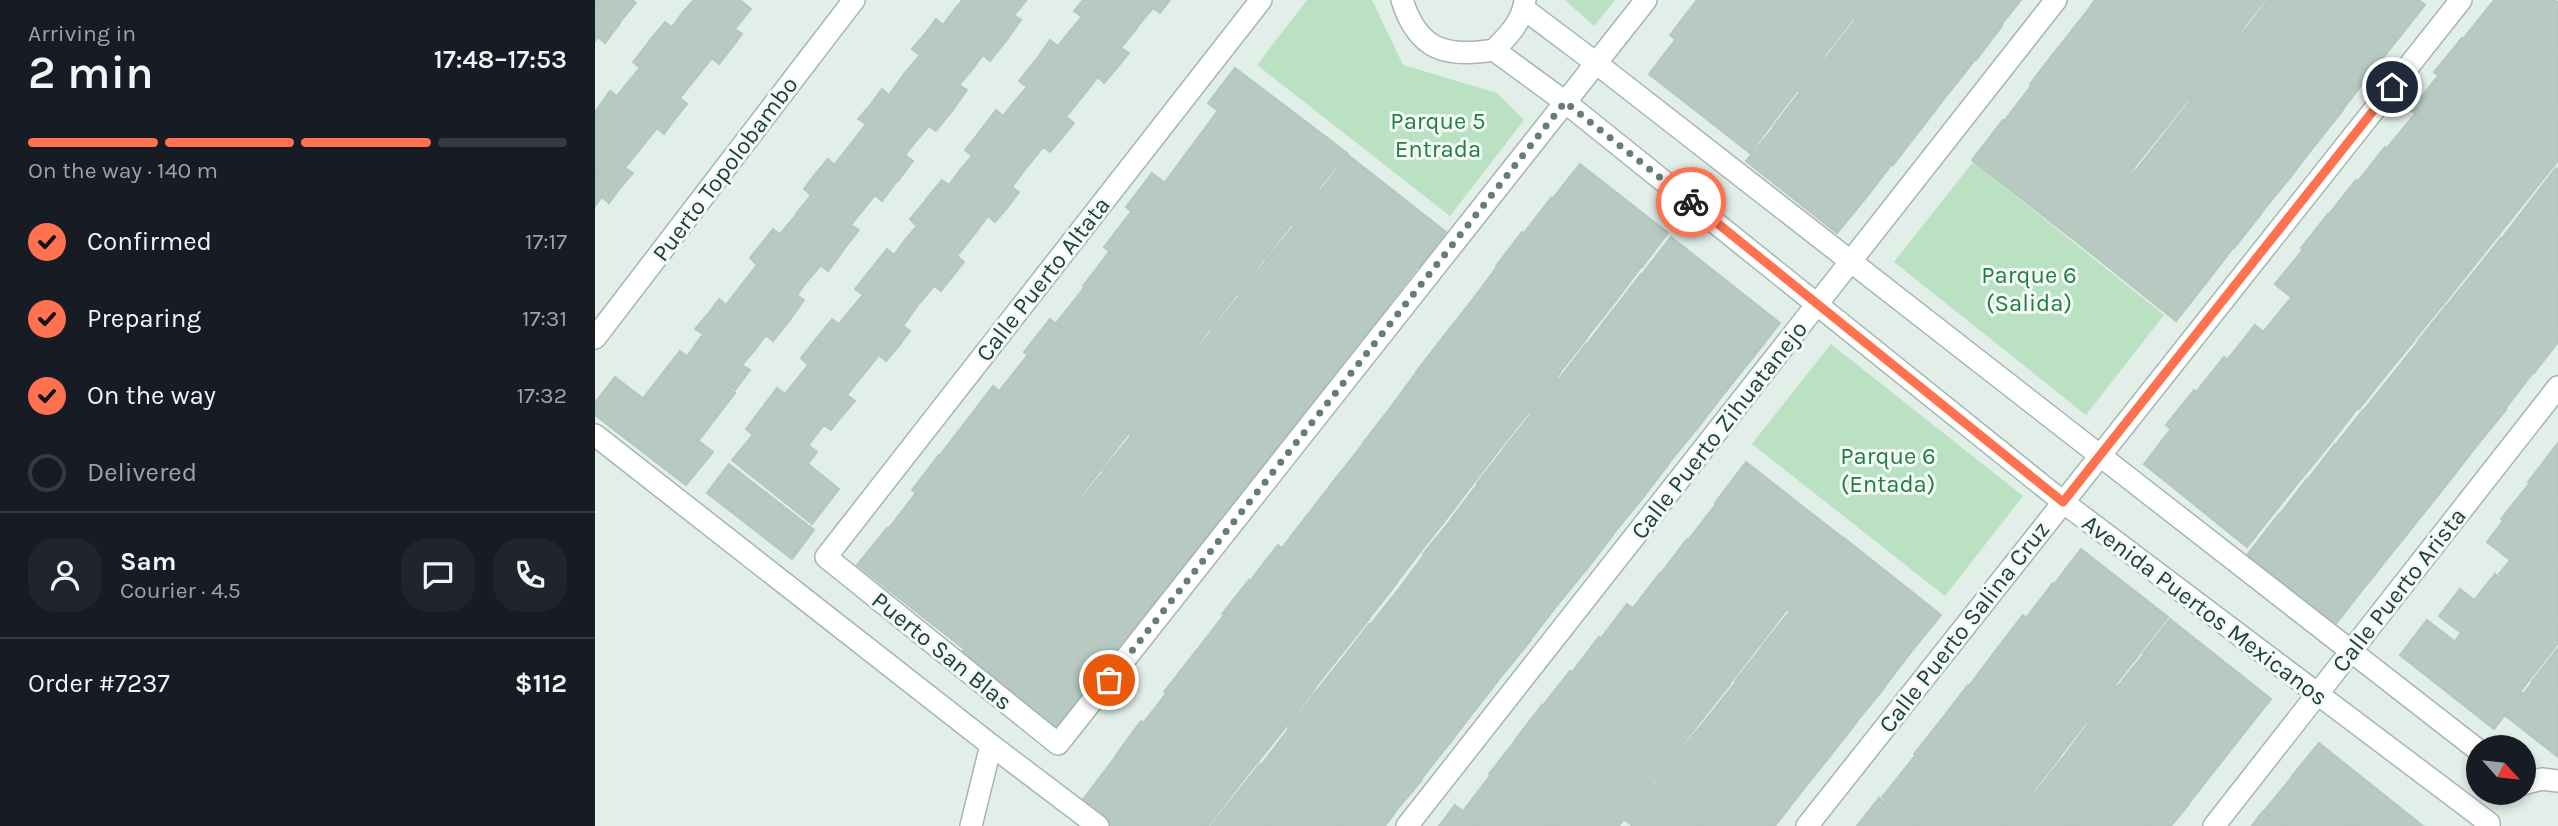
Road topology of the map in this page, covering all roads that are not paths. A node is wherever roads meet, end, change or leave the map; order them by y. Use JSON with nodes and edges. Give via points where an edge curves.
{"nodes":[{"id":1,"x":854,"y":0,"type":"edge"},
{"id":2,"x":1261,"y":0,"type":"edge"},
{"id":3,"x":1402,"y":0,"type":"edge"},
{"id":4,"x":1646,"y":0,"type":"edge"},
{"id":5,"x":2056,"y":0,"type":"edge"},
{"id":6,"x":2461,"y":0,"type":"edge"},
{"id":7,"x":1525,"y":5,"type":"edge"},
{"id":8,"x":1494,"y":50,"type":"junction"},
{"id":9,"x":1596,"y":63,"type":"junction"},
{"id":10,"x":1565,"y":102,"type":"junction"},
{"id":11,"x":1851,"y":261,"type":"junction"},
{"id":12,"x":1818,"y":304,"type":"junction"},
{"id":13,"x":595,"y":338,"type":"edge"},
{"id":14,"x":2558,"y":387,"type":"edge"},
{"id":15,"x":595,"y":435,"type":"edge"},
{"id":16,"x":2100,"y":457,"type":"junction"},
{"id":17,"x":2063,"y":502,"type":"junction"},
{"id":18,"x":826,"y":557,"type":"joint"},
{"id":19,"x":2352,"y":651,"type":"junction"},
{"id":20,"x":2318,"y":696,"type":"junction"},
{"id":21,"x":2466,"y":741,"type":"edge"},
{"id":22,"x":991,"y":745,"type":"junction"},
{"id":23,"x":2536,"y":781,"type":"edge"},
{"id":24,"x":2558,"y":781,"type":"edge"},
{"id":25,"x":971,"y":826,"type":"edge"},
{"id":26,"x":1098,"y":826,"type":"edge"},
{"id":27,"x":1407,"y":826,"type":"edge"},
{"id":28,"x":1807,"y":826,"type":"edge"},
{"id":29,"x":2214,"y":826,"type":"edge"},
{"id":30,"x":2489,"y":826,"type":"edge"}],
"edges":[{"from":1,"to":13,"type":"street","name":"Puerto Topolobambo"},
{"from":2,"to":18,"type":"street","name":"Calle Puerto Altata"},
{"from":3,"to":8,"type":"street","via":[[1408,20],[1438,50],[1458,54]]},
{"from":4,"to":9,"type":"street"},
{"from":5,"to":11,"type":"street","name":"Calle Puerto Zihuatanejo"},
{"from":6,"to":16,"type":"street","name":"Calle Puerto Salina Cruz"},
{"from":7,"to":8,"type":"street","via":[[1512,32]]},
{"from":7,"to":9,"type":"street"},
{"from":8,"to":10,"type":"street","name":"Avenida Puertos Mexicanos"},
{"from":9,"to":10,"type":"street"},
{"from":9,"to":11,"type":"street"},
{"from":10,"to":12,"type":"street","name":"Avenida Puertos Mexicanos"},
{"from":10,"to":18,"type":"street","name":"Puerto San Blas","via":[[1058,744]]},
{"from":11,"to":12,"type":"street","name":"Calle Puerto Zihuatanejo"},
{"from":11,"to":16,"type":"street"},
{"from":12,"to":17,"type":"street","name":"Avenida Puertos Mexicanos"},
{"from":12,"to":27,"type":"street","name":"Calle Puerto Zihuatanejo"},
{"from":14,"to":19,"type":"street","name":"Calle Puerto Arista"},
{"from":15,"to":22,"type":"street"},
{"from":16,"to":17,"type":"street","name":"Calle Puerto Salina Cruz"},
{"from":16,"to":19,"type":"street"},
{"from":17,"to":20,"type":"street","name":"Avenida Puertos Mexicanos"},
{"from":17,"to":28,"type":"street","name":"Calle Puerto Salina Cruz"},
{"from":19,"to":20,"type":"street","name":"Calle Puerto Arista"},
{"from":19,"to":21,"type":"street"},
{"from":20,"to":29,"type":"street","name":"Calle Puerto Arista"},
{"from":20,"to":30,"type":"street","name":"Avenida Puertos Mexicanos"},
{"from":22,"to":25,"type":"street"},
{"from":22,"to":26,"type":"street"},
{"from":23,"to":24,"type":"street"}]}
